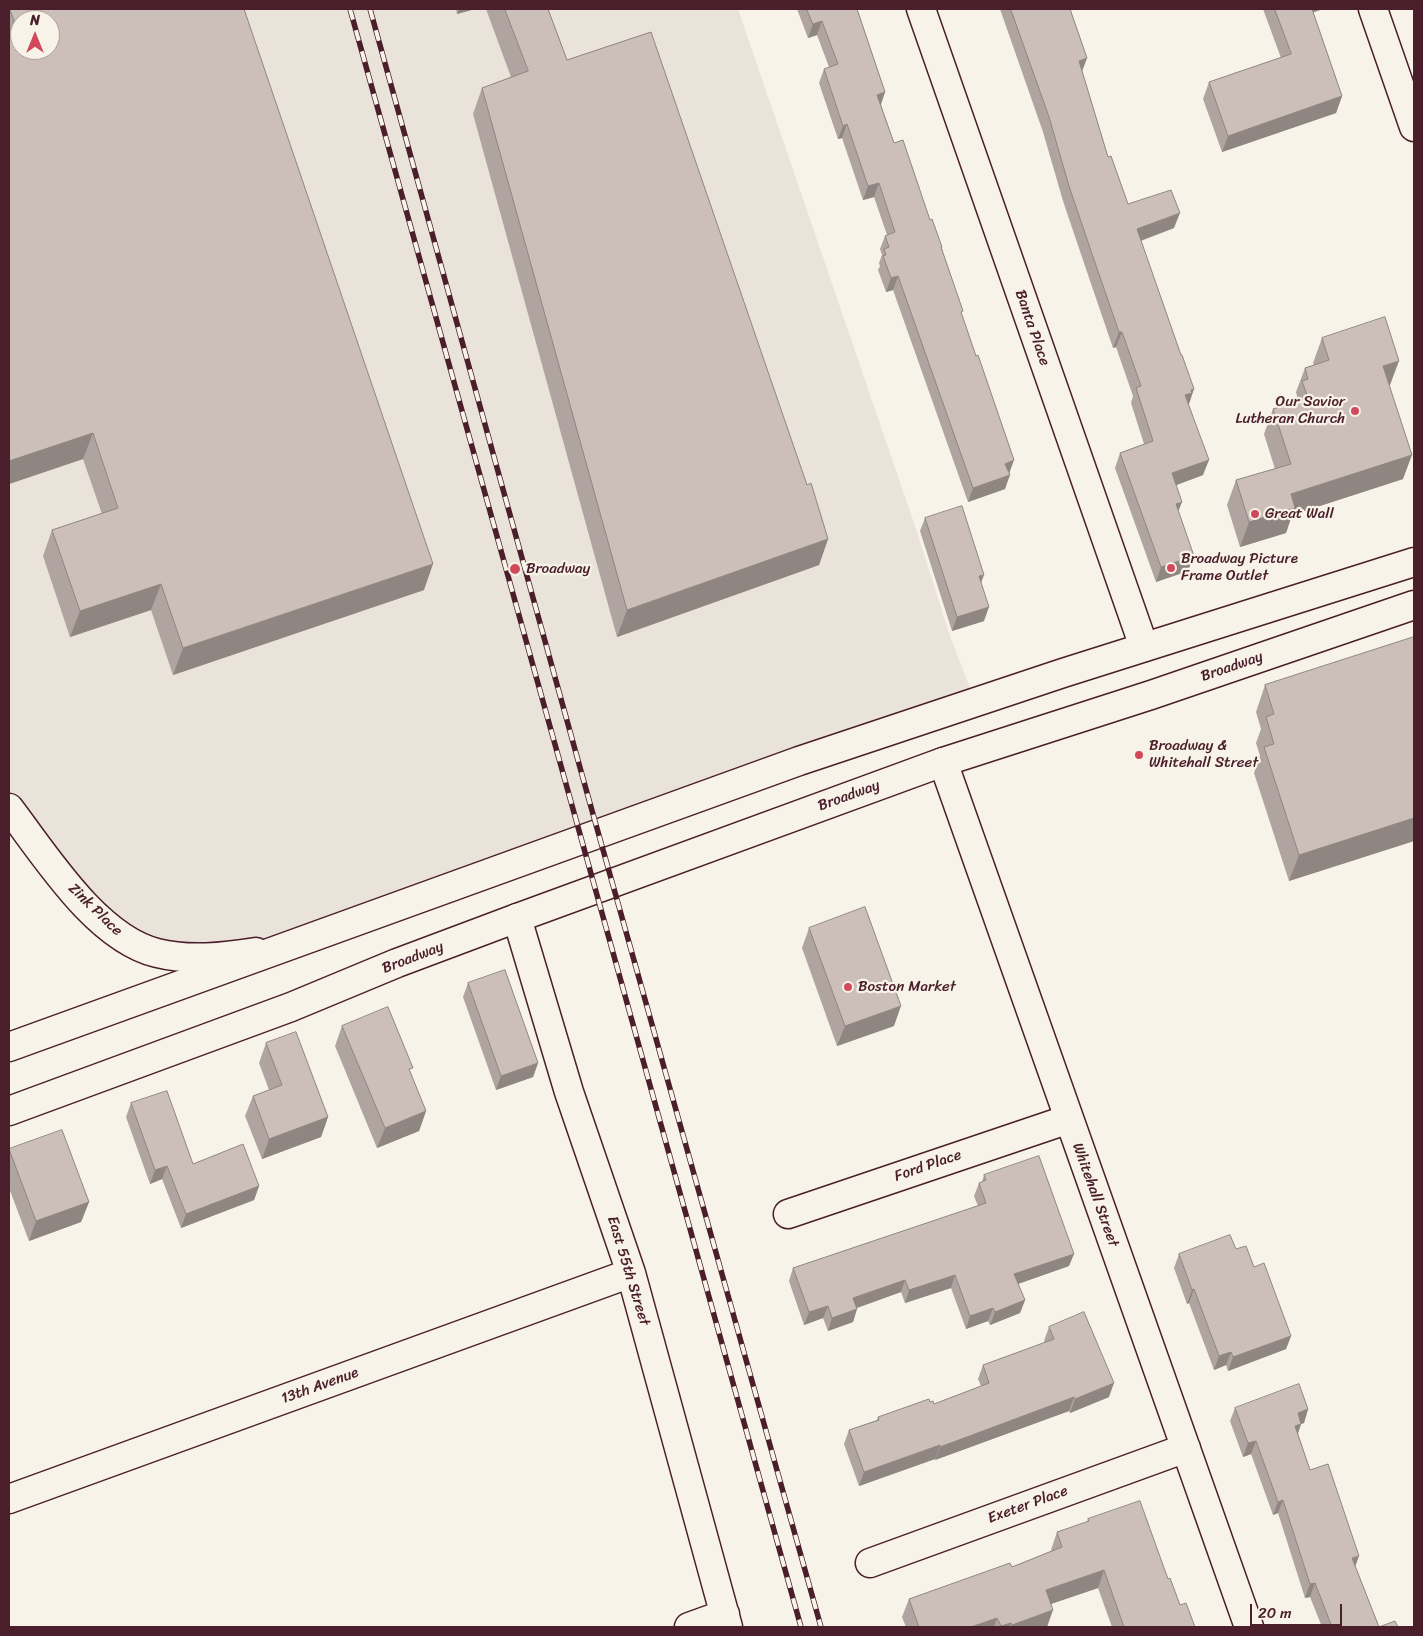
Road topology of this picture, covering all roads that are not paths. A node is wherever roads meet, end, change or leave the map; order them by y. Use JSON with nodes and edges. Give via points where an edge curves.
{"nodes":[{"id":1,"x":921,"y":9,"type":"edge"},
{"id":2,"x":1373,"y":9,"type":"edge"},
{"id":3,"x":1414,"y":127,"type":"edge"},
{"id":4,"x":1414,"y":562,"type":"edge"},
{"id":5,"x":1414,"y":606,"type":"edge"},
{"id":6,"x":1144,"y":647,"type":"junction"},
{"id":7,"x":943,"y":762,"type":"junction"},
{"id":8,"x":9,"y":808,"type":"edge"},
{"id":9,"x":517,"y":918,"type":"junction"},
{"id":10,"x":304,"y":942,"type":"junction"},
{"id":11,"x":9,"y":1047,"type":"edge"},
{"id":12,"x":9,"y":1112,"type":"edge"},
{"id":13,"x":1069,"y":1119,"type":"junction"},
{"id":14,"x":788,"y":1214,"type":"dead end"},
{"id":15,"x":631,"y":1273,"type":"junction"},
{"id":16,"x":1186,"y":1448,"type":"junction"},
{"id":17,"x":9,"y":1499,"type":"edge"},
{"id":18,"x":870,"y":1563,"type":"dead end"},
{"id":19,"x":726,"y":1621,"type":"edge"},
{"id":20,"x":689,"y":1627,"type":"edge"},
{"id":21,"x":1249,"y":1627,"type":"edge"}],
"edges":[{"from":1,"to":6,"type":"street","name":"Banta Place"},
{"from":2,"to":3,"type":"street"},
{"from":4,"to":6,"type":"street"},
{"from":5,"to":7,"type":"street","name":"Broadway"},
{"from":6,"to":10,"type":"street","via":[[799,761]]},
{"from":7,"to":9,"type":"street","name":"Broadway"},
{"from":7,"to":13,"type":"street","name":"Whitehall Street"},
{"from":8,"to":10,"type":"street","name":"Zink Place","via":[[76,895],[125,940],[156,953],[192,957],[228,956]]},
{"from":9,"to":12,"type":"street","name":"Broadway","via":[[291,1007]]},
{"from":9,"to":15,"type":"street","name":"East 55th Street","via":[[569,1092]]},
{"from":10,"to":11,"type":"street"},
{"from":13,"to":14,"type":"street","name":"Ford Place"},
{"from":13,"to":16,"type":"street","name":"Whitehall Street"},
{"from":15,"to":17,"type":"street","name":"13th Avenue"},
{"from":15,"to":19,"type":"street","name":"East 55th Street"},
{"from":16,"to":18,"type":"street","name":"Exeter Place"},
{"from":16,"to":21,"type":"street","name":"Whitehall Street"},
{"from":19,"to":20,"type":"street"}]}
